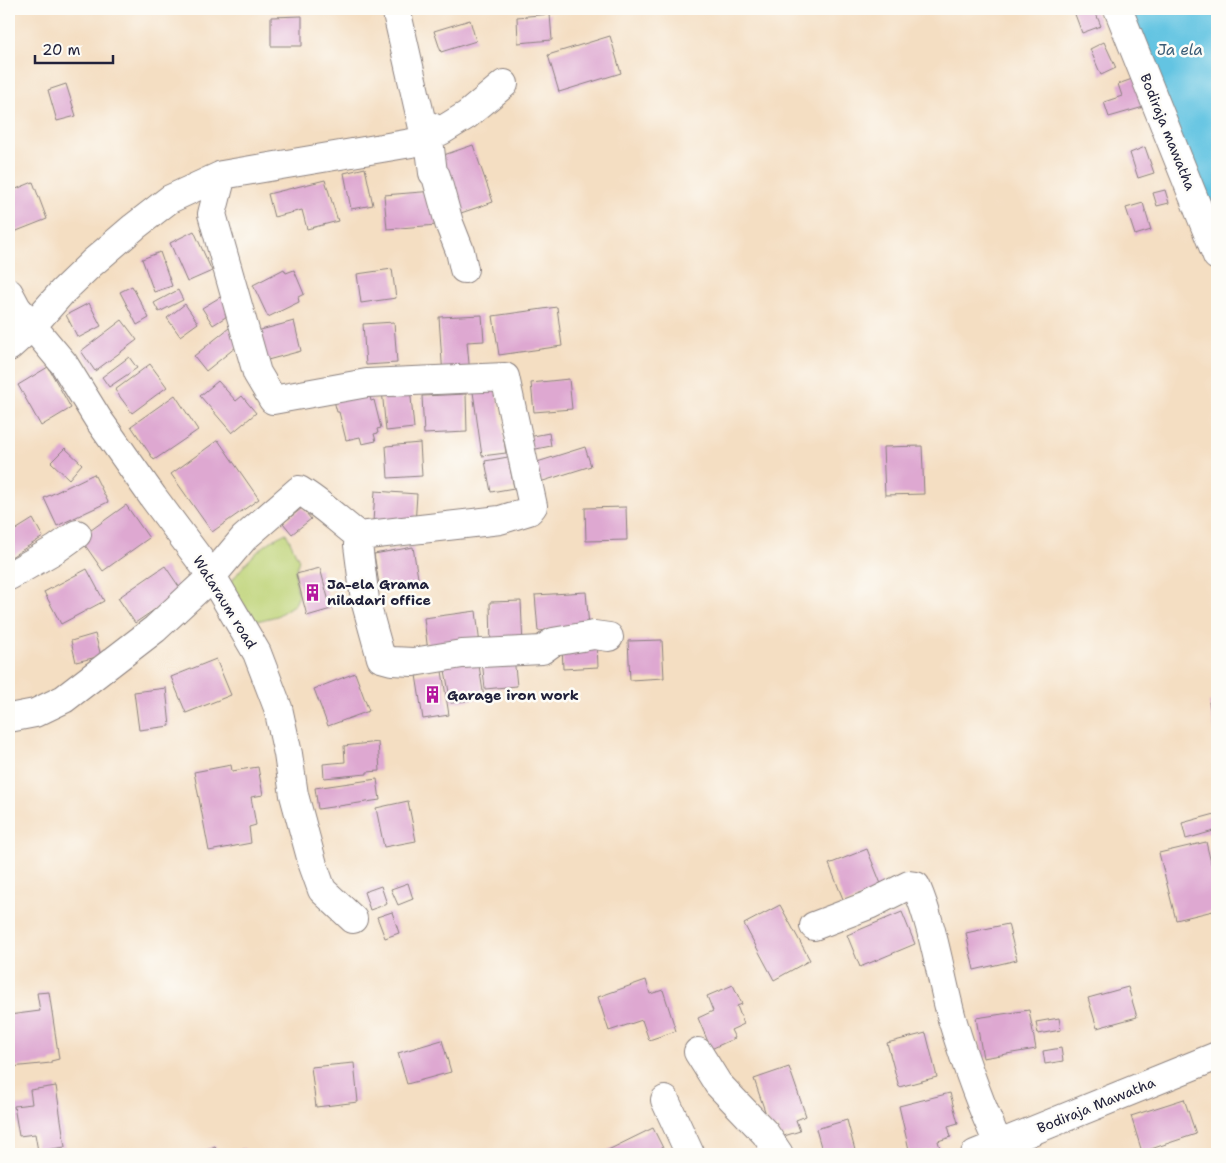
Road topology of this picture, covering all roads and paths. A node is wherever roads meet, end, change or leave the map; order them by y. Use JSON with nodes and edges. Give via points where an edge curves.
{"nodes":[{"id":1,"x":396,"y":9,"type":"edge"},
{"id":2,"x":1118,"y":9,"type":"edge"},
{"id":3,"x":504,"y":84,"type":"dead end"},
{"id":4,"x":426,"y":131,"type":"junction"},
{"id":5,"x":222,"y":175,"type":"junction"},
{"id":6,"x":1217,"y":256,"type":"edge"},
{"id":7,"x":464,"y":270,"type":"dead end"},
{"id":8,"x":9,"y":293,"type":"edge"},
{"id":9,"x":32,"y":326,"type":"junction"},
{"id":10,"x":9,"y":347,"type":"edge"},
{"id":11,"x":77,"y":534,"type":"dead end"},
{"id":12,"x":359,"y":536,"type":"junction"},
{"id":13,"x":9,"y":576,"type":"edge"},
{"id":14,"x":212,"y":576,"type":"junction"},
{"id":15,"x":609,"y":637,"type":"dead end"},
{"id":16,"x":9,"y":718,"type":"edge"},
{"id":17,"x":353,"y":919,"type":"dead end"},
{"id":18,"x":814,"y":926,"type":"dead end"},
{"id":19,"x":698,"y":1052,"type":"dead end"},
{"id":20,"x":1217,"y":1056,"type":"edge"},
{"id":21,"x":665,"y":1100,"type":"dead end"},
{"id":22,"x":987,"y":1150,"type":"edge"},
{"id":23,"x":690,"y":1154,"type":"edge"},
{"id":24,"x":779,"y":1154,"type":"edge"}],
"edges":[{"from":1,"to":4,"type":"street"},
{"from":2,"to":6,"type":"street","name":"Bodiraja mawatha"},
{"from":3,"to":4,"type":"street","via":[[467,115],[441,131]]},
{"from":4,"to":5,"type":"street"},
{"from":4,"to":7,"type":"street","via":[[433,173]]},
{"from":5,"to":9,"type":"street","via":[[170,199],[141,222],[92,263]]},
{"from":5,"to":12,"type":"street","via":[[212,214],[257,373],[273,400],[368,383],[505,378],[530,489],[533,506],[529,511],[500,520]]},
{"from":8,"to":9,"type":"street","name":"Wataraum road"},
{"from":9,"to":10,"type":"street"},
{"from":9,"to":14,"type":"street","name":"Wataraum road","via":[[64,364],[98,419]]},
{"from":11,"to":13,"type":"street"},
{"from":12,"to":14,"type":"street","via":[[318,501],[299,490],[244,538]]},
{"from":12,"to":15,"type":"street","via":[[366,600],[381,658],[413,662],[462,654],[542,650],[554,642],[594,635]]},
{"from":14,"to":16,"type":"street","via":[[155,629],[64,699],[35,713]]},
{"from":14,"to":17,"type":"street","name":"Wataraum road","via":[[256,653],[278,708],[294,795],[322,890]]},
{"from":18,"to":22,"type":"street","via":[[869,905],[909,884],[916,886],[952,1019],[984,1113]]},
{"from":19,"to":24,"type":"street","via":[[718,1084],[765,1132]]},
{"from":20,"to":22,"type":"street","name":"Bodiraja Mawatha"},
{"from":21,"to":23,"type":"street"}]}
